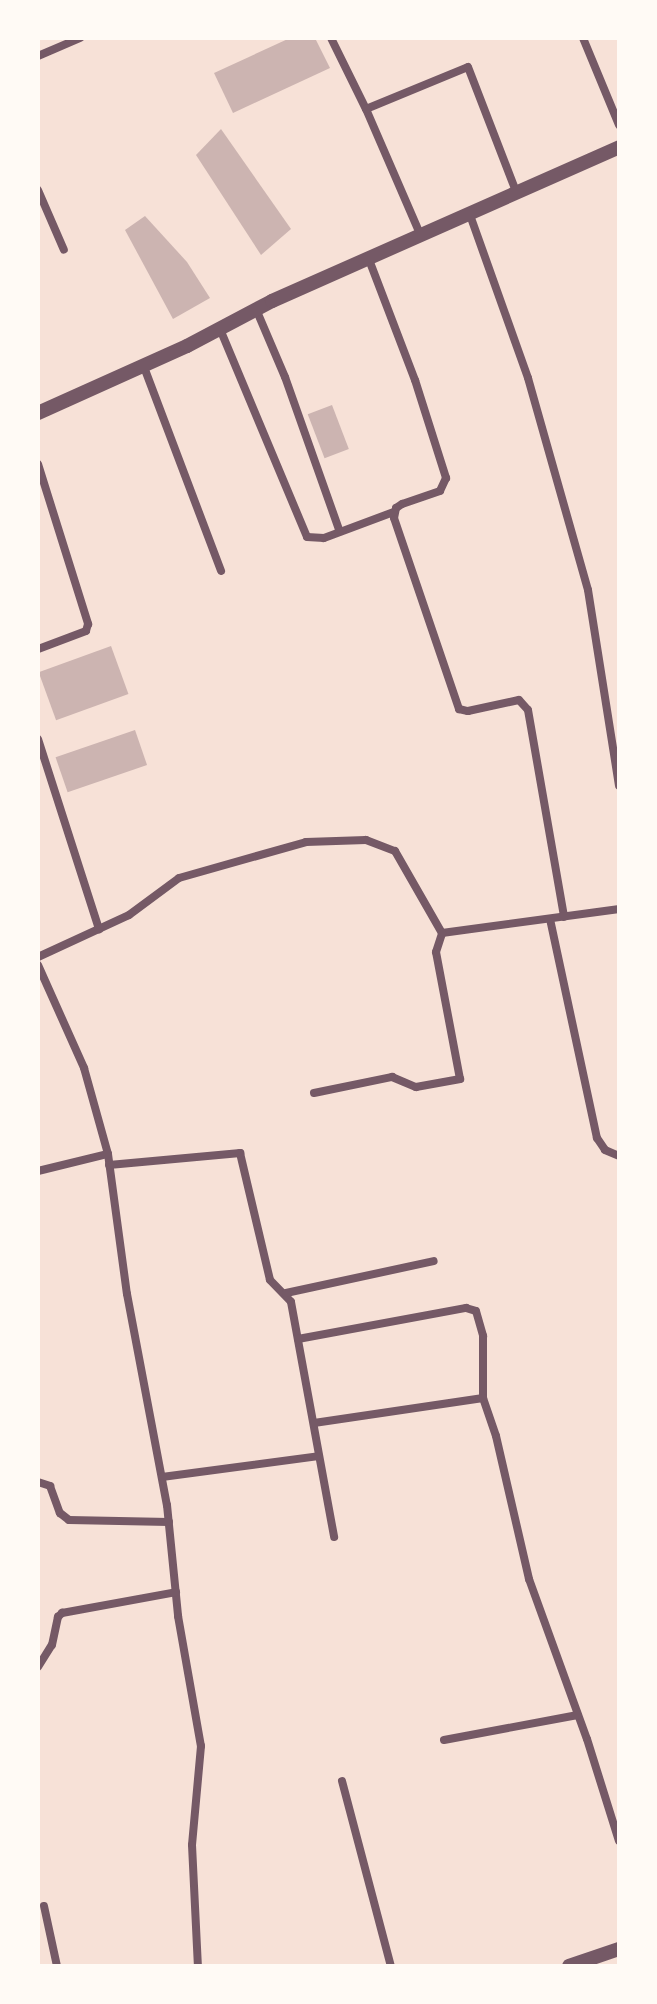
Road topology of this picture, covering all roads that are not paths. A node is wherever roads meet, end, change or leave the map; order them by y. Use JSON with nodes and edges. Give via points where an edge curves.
{"nodes":[{"id":1,"x":80,"y":38,"type":"edge"},
{"id":2,"x":331,"y":38,"type":"edge"},
{"id":3,"x":583,"y":38,"type":"edge"},
{"id":4,"x":38,"y":56,"type":"edge"},
{"id":5,"x":366,"y":109,"type":"junction"},
{"id":6,"x":619,"y":125,"type":"edge"},
{"id":7,"x":619,"y":147,"type":"edge"},
{"id":8,"x":38,"y":190,"type":"edge"},
{"id":9,"x":517,"y":194,"type":"junction"},
{"id":10,"x":470,"y":215,"type":"junction"},
{"id":11,"x":420,"y":234,"type":"junction"},
{"id":12,"x":64,"y":250,"type":"dead end"},
{"id":13,"x":368,"y":257,"type":"junction"},
{"id":14,"x":256,"y":309,"type":"junction"},
{"id":15,"x":220,"y":329,"type":"junction"},
{"id":16,"x":144,"y":367,"type":"junction"},
{"id":17,"x":38,"y":413,"type":"edge"},
{"id":18,"x":38,"y":464,"type":"edge"},
{"id":19,"x":394,"y":512,"type":"junction"},
{"id":20,"x":340,"y":532,"type":"junction"},
{"id":21,"x":221,"y":571,"type":"dead end"},
{"id":22,"x":38,"y":649,"type":"edge"},
{"id":23,"x":38,"y":739,"type":"edge"},
{"id":24,"x":619,"y":786,"type":"edge"},
{"id":25,"x":619,"y":909,"type":"edge"},
{"id":26,"x":564,"y":917,"type":"junction"},
{"id":27,"x":550,"y":919,"type":"junction"},
{"id":28,"x":99,"y":929,"type":"junction"},
{"id":29,"x":442,"y":933,"type":"junction"},
{"id":30,"x":38,"y":957,"type":"edge"},
{"id":31,"x":38,"y":965,"type":"edge"},
{"id":32,"x":314,"y":1093,"type":"dead end"},
{"id":33,"x":108,"y":1154,"type":"junction"},
{"id":34,"x":619,"y":1156,"type":"edge"},
{"id":35,"x":109,"y":1165,"type":"junction"},
{"id":36,"x":38,"y":1171,"type":"edge"},
{"id":37,"x":434,"y":1261,"type":"dead end"},
{"id":38,"x":286,"y":1293,"type":"junction"},
{"id":39,"x":298,"y":1339,"type":"junction"},
{"id":40,"x":483,"y":1398,"type":"junction"},
{"id":41,"x":314,"y":1423,"type":"junction"},
{"id":42,"x":319,"y":1456,"type":"junction"},
{"id":43,"x":162,"y":1477,"type":"junction"},
{"id":44,"x":38,"y":1482,"type":"edge"},
{"id":45,"x":169,"y":1522,"type":"junction"},
{"id":46,"x":334,"y":1537,"type":"dead end"},
{"id":47,"x":176,"y":1592,"type":"junction"},
{"id":48,"x":38,"y":1667,"type":"edge"},
{"id":49,"x":578,"y":1715,"type":"junction"},
{"id":50,"x":444,"y":1740,"type":"dead end"},
{"id":51,"x":342,"y":1781,"type":"dead end"},
{"id":52,"x":619,"y":1841,"type":"edge"},
{"id":53,"x":44,"y":1906,"type":"dead end"},
{"id":54,"x":619,"y":1949,"type":"edge"},
{"id":55,"x":57,"y":1966,"type":"edge"},
{"id":56,"x":198,"y":1966,"type":"edge"},
{"id":57,"x":391,"y":1966,"type":"edge"},
{"id":58,"x":569,"y":1966,"type":"edge"}],
"edges":[{"from":1,"to":4,"type":"street"},
{"from":2,"to":5,"type":"street"},
{"from":3,"to":6,"type":"street"},
{"from":5,"to":9,"type":"street","via":[[468,67]]},
{"from":5,"to":11,"type":"street"},
{"from":7,"to":9,"type":"street"},
{"from":8,"to":12,"type":"street"},
{"from":9,"to":10,"type":"street"},
{"from":10,"to":11,"type":"street"},
{"from":10,"to":24,"type":"street","via":[[528,378],[588,590]]},
{"from":11,"to":13,"type":"street"},
{"from":13,"to":14,"type":"street"},
{"from":13,"to":19,"type":"street","via":[[446,478],[440,491]]},
{"from":14,"to":15,"type":"street"},
{"from":14,"to":20,"type":"street"},
{"from":15,"to":16,"type":"street"},
{"from":15,"to":20,"type":"street","via":[[303,530],[314,540]]},
{"from":16,"to":17,"type":"street"},
{"from":16,"to":21,"type":"street"},
{"from":18,"to":22,"type":"street","via":[[88,624],[86,631]]},
{"from":19,"to":20,"type":"street"},
{"from":19,"to":26,"type":"street","via":[[459,709],[519,700],[528,710]]},
{"from":23,"to":28,"type":"street"},
{"from":25,"to":26,"type":"street"},
{"from":26,"to":27,"type":"street"},
{"from":27,"to":29,"type":"street"},
{"from":27,"to":34,"type":"street","via":[[597,1138],[600,1146]]},
{"from":28,"to":29,"type":"street","via":[[129,915],[179,878],[306,842],[366,840],[395,851]]},
{"from":28,"to":30,"type":"street"},
{"from":29,"to":32,"type":"street","via":[[436,952],[460,1079],[416,1087],[396,1077]]},
{"from":31,"to":33,"type":"street","via":[[84,1068]]},
{"from":33,"to":35,"type":"street"},
{"from":33,"to":36,"type":"street"},
{"from":35,"to":38,"type":"street","via":[[240,1153],[270,1280]]},
{"from":35,"to":43,"type":"street"},
{"from":37,"to":38,"type":"street"},
{"from":38,"to":39,"type":"street"},
{"from":39,"to":40,"type":"street","via":[[471,1309],[483,1336]]},
{"from":39,"to":41,"type":"street"},
{"from":40,"to":41,"type":"street"},
{"from":40,"to":49,"type":"street","via":[[529,1579]]},
{"from":41,"to":42,"type":"street"},
{"from":42,"to":43,"type":"street"},
{"from":42,"to":46,"type":"street"},
{"from":43,"to":45,"type":"street"},
{"from":44,"to":45,"type":"street","via":[[50,1486],[60,1513],[69,1520]]},
{"from":45,"to":47,"type":"street"},
{"from":47,"to":48,"type":"street","via":[[62,1613]]},
{"from":47,"to":56,"type":"street","via":[[202,1760],[192,1845]]},
{"from":49,"to":50,"type":"street"},
{"from":49,"to":52,"type":"street"},
{"from":51,"to":57,"type":"street"},
{"from":53,"to":55,"type":"street"},
{"from":54,"to":58,"type":"street"}]}
